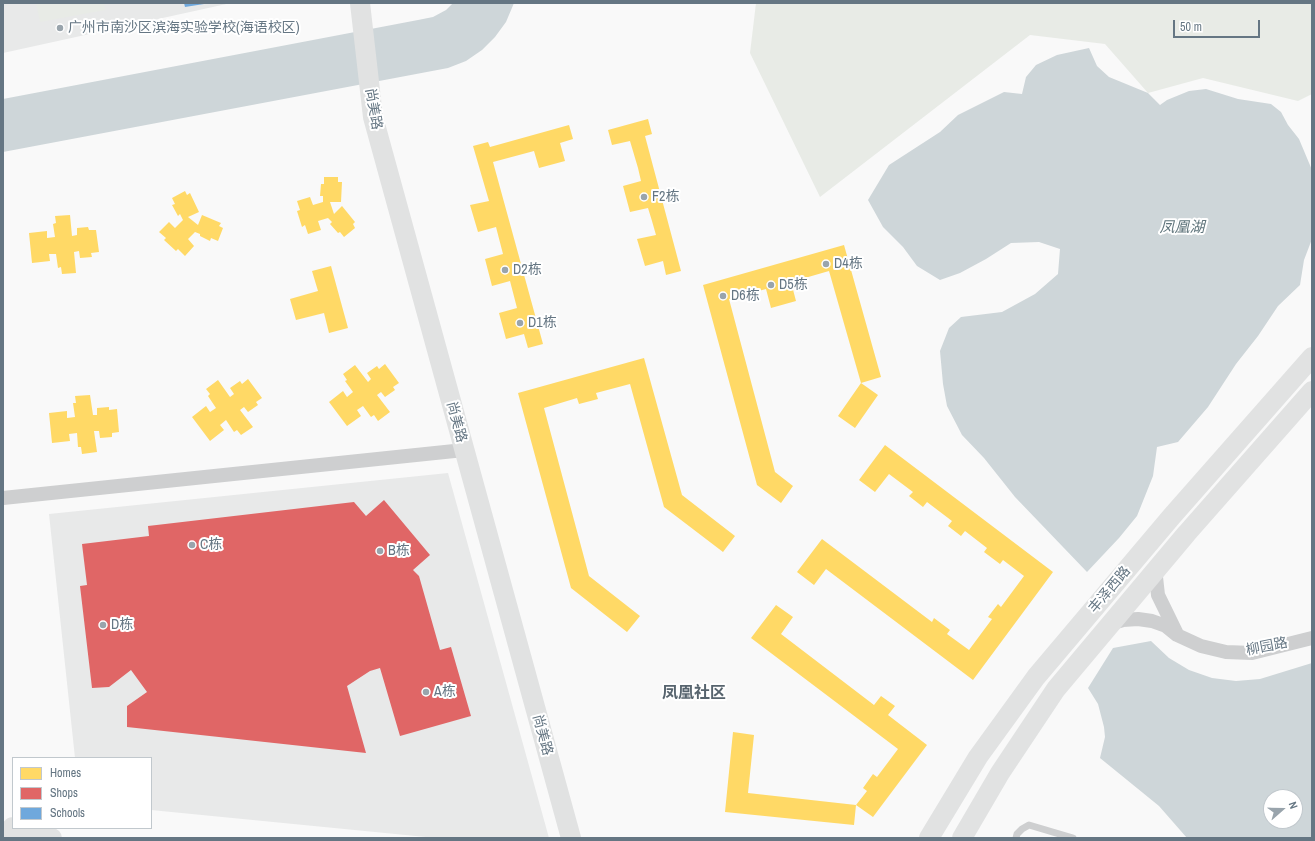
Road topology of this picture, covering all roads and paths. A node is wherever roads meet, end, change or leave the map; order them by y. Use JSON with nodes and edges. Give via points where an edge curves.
{"nodes":[{"id":1,"x":360,"y":3,"type":"edge"},
{"id":2,"x":1312,"y":357,"type":"edge"},
{"id":3,"x":1312,"y":391,"type":"edge"},
{"id":4,"x":464,"y":450,"type":"junction"},
{"id":5,"x":3,"y":498,"type":"edge"},
{"id":6,"x":1157,"y":568,"type":"junction"},
{"id":7,"x":1110,"y":624,"type":"junction"},
{"id":8,"x":1177,"y":635,"type":"junction"},
{"id":9,"x":1312,"y":638,"type":"edge"},
{"id":10,"x":3,"y":821,"type":"edge"},
{"id":11,"x":12,"y":827,"type":"edge"},
{"id":12,"x":15,"y":829,"type":"edge"},
{"id":13,"x":928,"y":836,"type":"edge"},
{"id":14,"x":3,"y":838,"type":"edge"},
{"id":15,"x":30,"y":838,"type":"edge"},
{"id":16,"x":52,"y":838,"type":"edge"},
{"id":17,"x":571,"y":838,"type":"edge"},
{"id":18,"x":962,"y":838,"type":"edge"},
{"id":19,"x":1016,"y":838,"type":"edge"},
{"id":20,"x":1073,"y":838,"type":"edge"}],
"edges":[{"from":1,"to":4,"type":"main road","name":"尚美路","via":[[373,117]]},
{"from":2,"to":13,"type":"main road","name":"丰泽西路","via":[[1167,522],[1036,677],[978,757]]},
{"from":3,"to":6,"type":"main road","name":"丰泽西路"},
{"from":4,"to":5,"type":"street"},
{"from":4,"to":17,"type":"main road","name":"尚美路"},
{"from":6,"to":7,"type":"main road","name":"丰泽西路"},
{"from":6,"to":8,"type":"street","via":[[1158,595]]},
{"from":7,"to":8,"type":"street","name":"柳园路","via":[[1123,620],[1152,621],[1166,626]]},
{"from":7,"to":18,"type":"main road","name":"丰泽西路","via":[[1056,689],[1000,773]]},
{"from":8,"to":9,"type":"street","name":"柳园路","via":[[1201,646],[1226,652],[1252,652]]},
{"from":10,"to":11,"type":"main road"},
{"from":12,"to":15,"type":"main road"},
{"from":14,"to":15,"type":"main road"},
{"from":15,"to":16,"type":"main road"},
{"from":19,"to":20,"type":"lane","via":[[1017,834],[1029,825]]}]}
